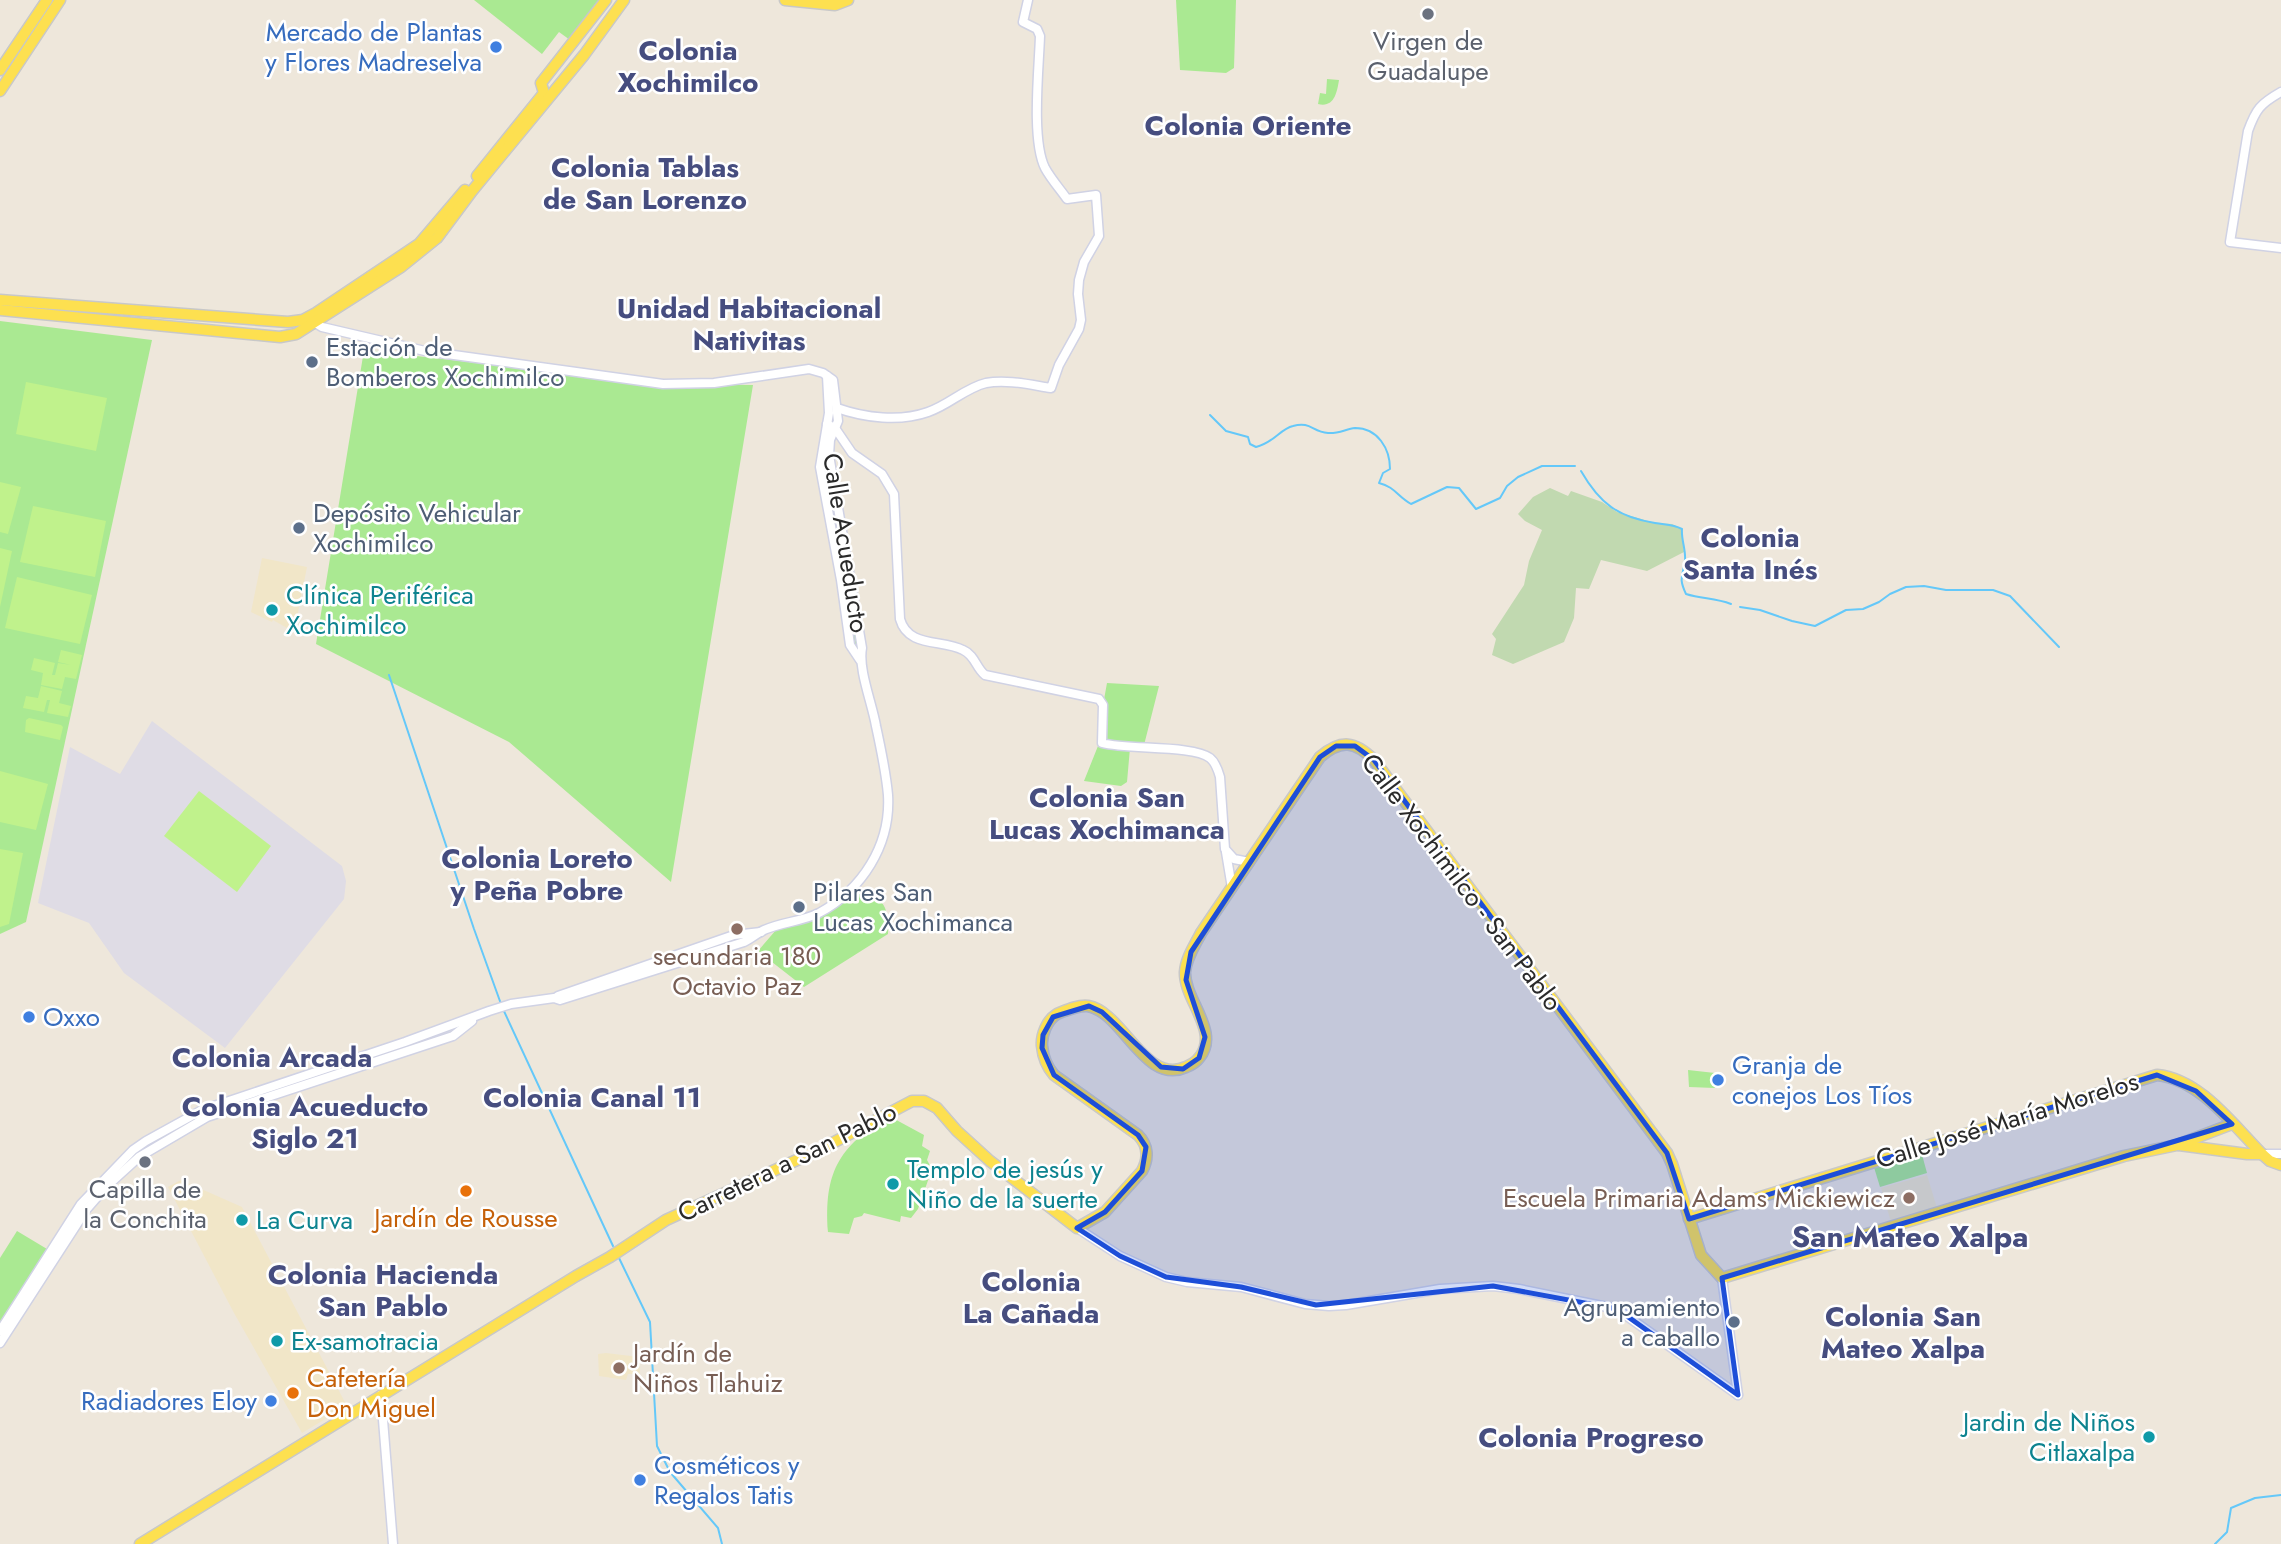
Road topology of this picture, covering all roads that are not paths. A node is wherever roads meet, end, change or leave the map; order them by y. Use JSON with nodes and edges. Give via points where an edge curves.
{"nodes":[{"id":1,"x":47,"y":0,"type":"edge"},
{"id":2,"x":60,"y":0,"type":"edge"},
{"id":3,"x":606,"y":0,"type":"edge"},
{"id":4,"x":624,"y":0,"type":"edge"},
{"id":5,"x":785,"y":0,"type":"edge"},
{"id":6,"x":848,"y":0,"type":"edge"},
{"id":7,"x":1028,"y":0,"type":"edge"},
{"id":8,"x":0,"y":70,"type":"edge"},
{"id":9,"x":0,"y":92,"type":"edge"},
{"id":10,"x":2281,"y":92,"type":"edge"},
{"id":11,"x":2281,"y":248,"type":"edge"},
{"id":12,"x":0,"y":300,"type":"edge"},
{"id":13,"x":0,"y":310,"type":"edge"},
{"id":14,"x":315,"y":318,"type":"junction"},
{"id":15,"x":832,"y":399,"type":"junction"},
{"id":16,"x":838,"y":408,"type":"junction"},
{"id":17,"x":849,"y":412,"type":"junction"},
{"id":18,"x":833,"y":424,"type":"junction"},
{"id":19,"x":831,"y":468,"type":"junction"},
{"id":20,"x":821,"y":472,"type":"junction"},
{"id":21,"x":860,"y":660,"type":"junction"},
{"id":22,"x":1225,"y":849,"type":"junction"},
{"id":23,"x":1249,"y":862,"type":"junction"},
{"id":24,"x":1232,"y":888,"type":"junction"},
{"id":25,"x":2232,"y":1124,"type":"junction"},
{"id":26,"x":2177,"y":1145,"type":"junction"},
{"id":27,"x":2262,"y":1154,"type":"junction"},
{"id":28,"x":2281,"y":1154,"type":"edge"},
{"id":29,"x":123,"y":1164,"type":"junction"},
{"id":30,"x":2281,"y":1165,"type":"edge"},
{"id":31,"x":1689,"y":1219,"type":"junction"},
{"id":32,"x":1077,"y":1228,"type":"junction"},
{"id":33,"x":1722,"y":1278,"type":"junction"},
{"id":34,"x":0,"y":1331,"type":"edge"},
{"id":35,"x":0,"y":1343,"type":"edge"},
{"id":36,"x":380,"y":1395,"type":"junction"},
{"id":37,"x":140,"y":1544,"type":"edge"},
{"id":38,"x":393,"y":1544,"type":"edge"}],
"edges":[{"from":1,"to":8,"type":"main road"},
{"from":2,"to":9,"type":"main road"},
{"from":3,"to":14,"type":"main road","via":[[541,83],[544,93],[430,233]]},
{"from":4,"to":14,"type":"main road","via":[[437,238],[401,267]]},
{"from":5,"to":6,"type":"main road","via":[[835,5]]},
{"from":7,"to":17,"type":"street","via":[[1023,22],[1040,36],[1038,115],[1045,167],[1067,200],[1096,195],[1100,236],[1079,279],[1079,329],[1051,388],[987,383],[929,412],[872,417]]},
{"from":10,"to":11,"type":"street","via":[[2261,104],[2248,131],[2230,242]]},
{"from":12,"to":14,"type":"main road","via":[[288,323]]},
{"from":13,"to":14,"type":"main road","via":[[280,337],[296,334]]},
{"from":14,"to":15,"type":"street","name":"Calle Acueducto","via":[[425,351],[663,384],[714,383],[809,369],[828,376]]},
{"from":15,"to":16,"type":"street"},
{"from":15,"to":18,"type":"street","name":"Calle Acueducto"},
{"from":16,"to":17,"type":"street"},
{"from":16,"to":18,"type":"street"},
{"from":17,"to":18,"type":"street"},
{"from":18,"to":19,"type":"street","name":"Calle Acueducto"},
{"from":18,"to":20,"type":"street","name":"Calle Acueducto","via":[[823,444]]},
{"from":18,"to":22,"type":"street","via":[[846,447],[882,474],[894,494],[900,620],[907,633],[965,650],[985,675],[1099,699],[1103,705],[1102,743],[1187,750],[1210,758],[1220,777]]},
{"from":19,"to":20,"type":"street"},
{"from":19,"to":21,"type":"street","name":"Calle Acueducto","via":[[862,648]]},
{"from":20,"to":21,"type":"street","name":"Calle Acueducto","via":[[850,645]]},
{"from":21,"to":29,"type":"street","name":"Calle Acueducto","via":[[888,795],[887,820],[866,873],[819,913],[744,942],[560,1000],[511,1004],[481,1014],[453,1036],[312,1078],[208,1117]]},
{"from":22,"to":23,"type":"street","via":[[1234,859]]},
{"from":22,"to":24,"type":"street"},
{"from":23,"to":24,"type":"main road"},
{"from":23,"to":31,"type":"main road","name":"Calle Xochimilco - San Pablo","via":[[1321,757],[1343,744],[1363,748],[1667,1153]]},
{"from":24,"to":32,"type":"main road","via":[[1201,933],[1188,962],[1186,980],[1205,1037],[1194,1063],[1175,1070],[1153,1063],[1102,1012],[1089,1006],[1069,1009],[1047,1024],[1042,1048],[1048,1068],[1138,1135],[1146,1147],[1142,1171],[1105,1212]]},
{"from":25,"to":26,"type":"main road"},
{"from":25,"to":27,"type":"main road","name":"Calle José María Morelos"},
{"from":25,"to":31,"type":"main road","name":"Calle José María Morelos","via":[[2183,1083],[2166,1076],[2147,1076]]},
{"from":26,"to":27,"type":"main road"},
{"from":26,"to":33,"type":"main road","via":[[2124,1156]]},
{"from":27,"to":28,"type":"street"},
{"from":27,"to":30,"type":"main road"},
{"from":29,"to":34,"type":"street","name":"Calle Acueducto","via":[[81,1204]]},
{"from":29,"to":35,"type":"street","name":"Calle Acueducto","via":[[86,1210]]},
{"from":31,"to":33,"type":"main road","via":[[1700,1255]]},
{"from":32,"to":33,"type":"street","via":[[1120,1256],[1167,1278],[1241,1287],[1316,1305],[1493,1286],[1617,1309],[1738,1395]]},
{"from":32,"to":36,"type":"main road","name":"Carretera a San Pablo","via":[[989,1161],[937,1108],[912,1101],[666,1220]]},
{"from":36,"to":37,"type":"main road","name":"Carretera a San Pablo"},
{"from":36,"to":38,"type":"street"}]}
